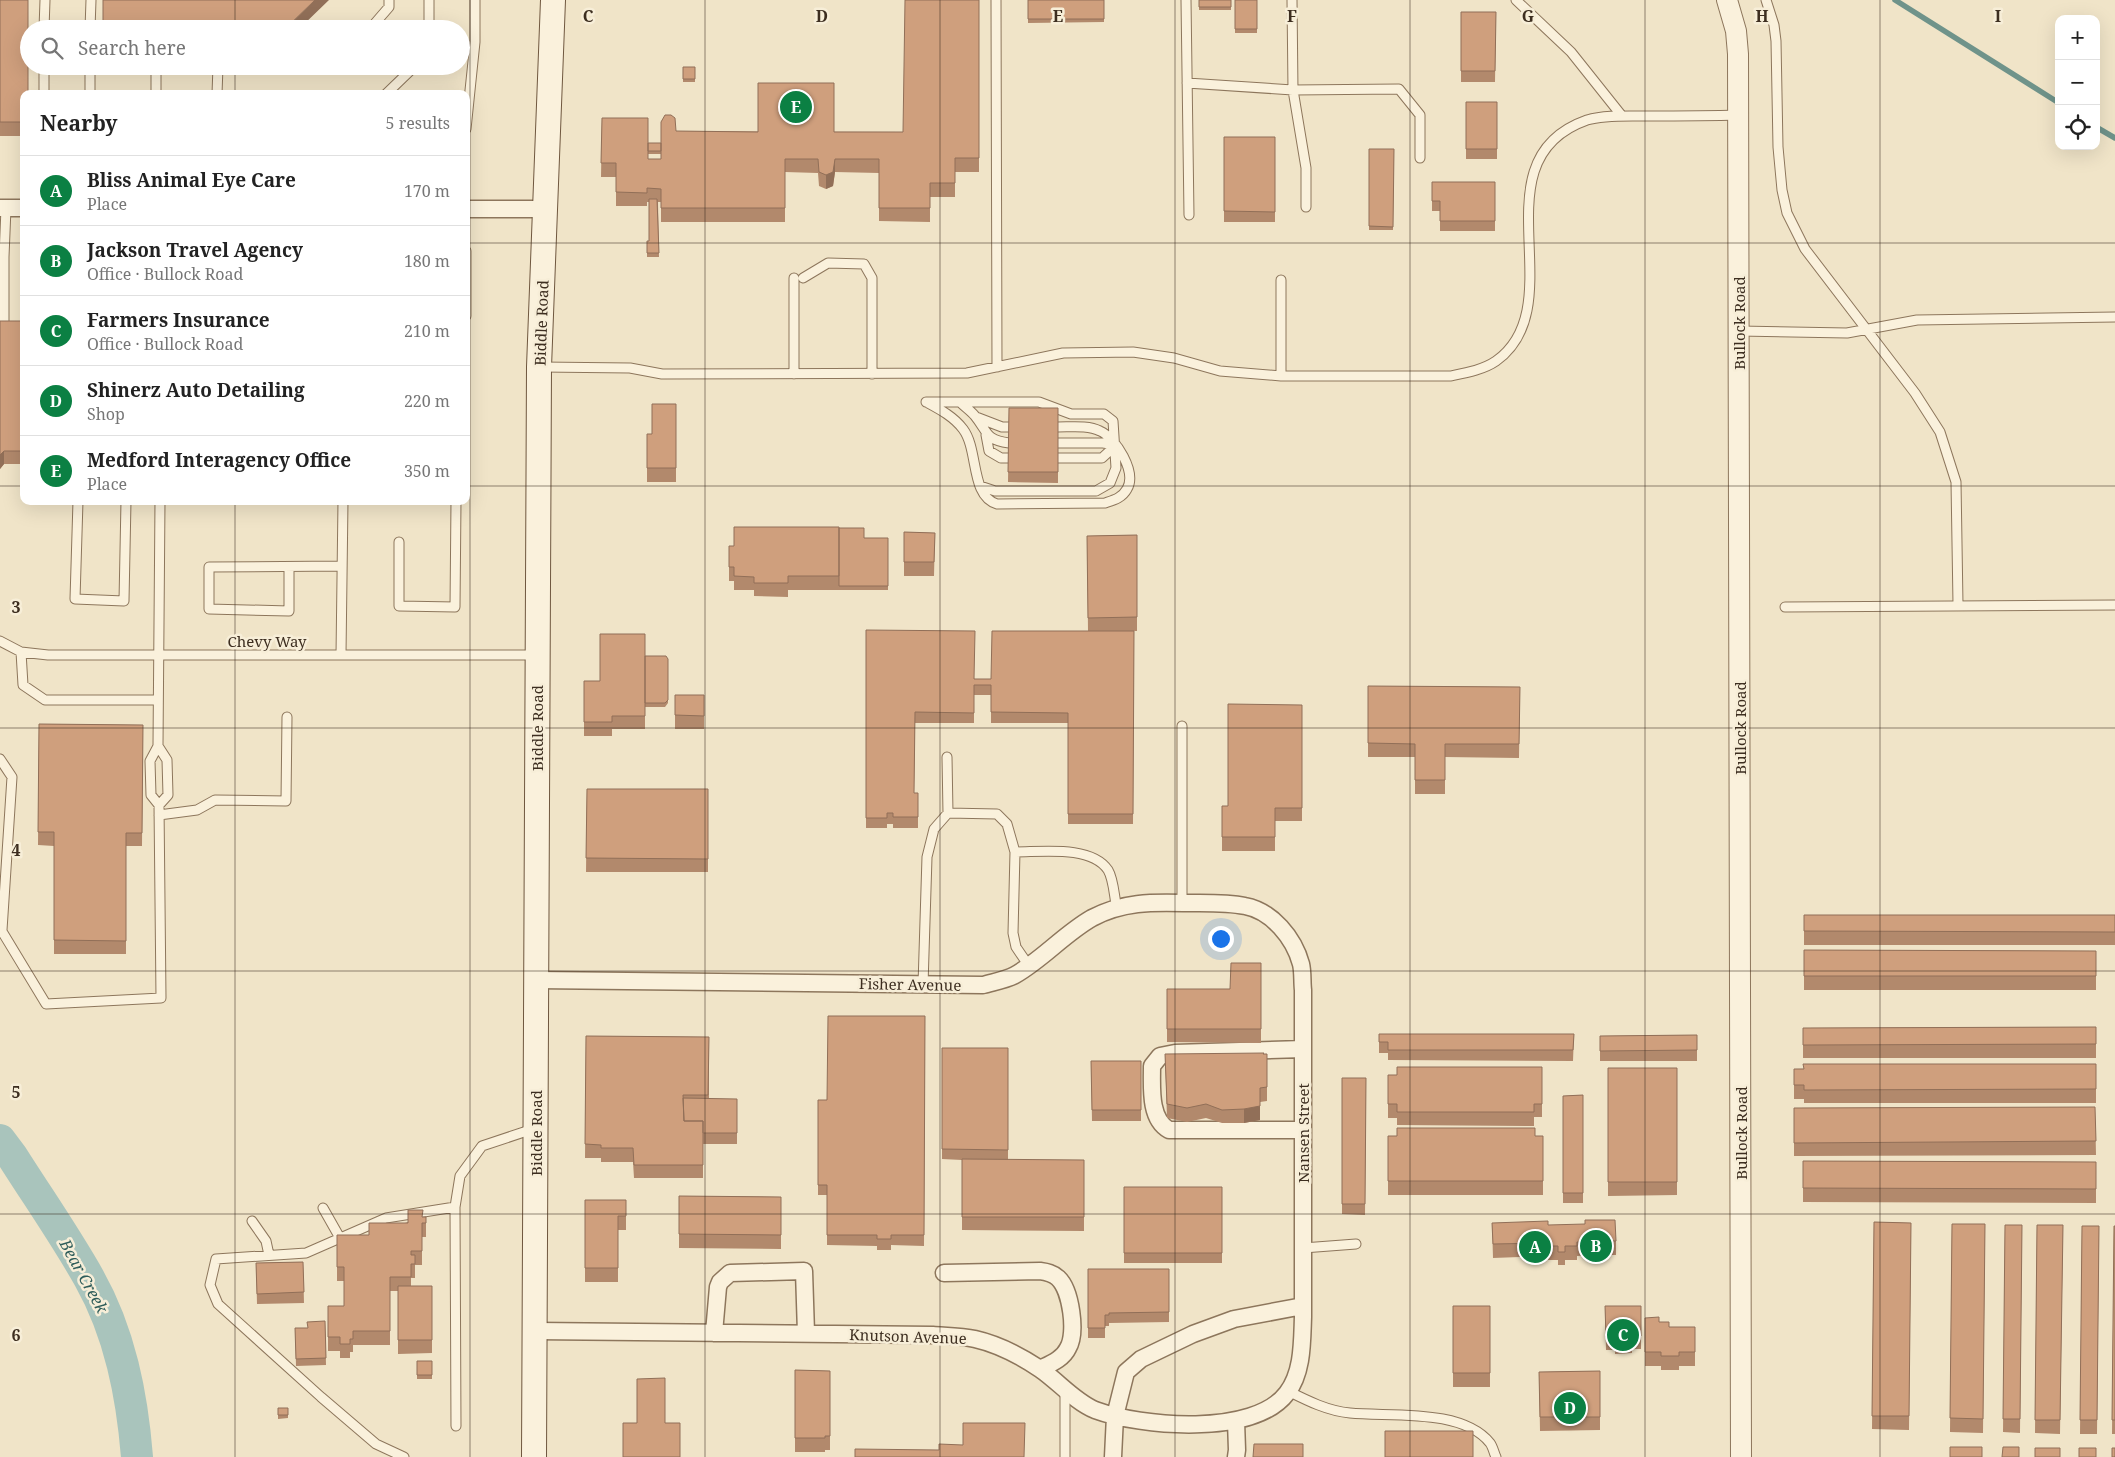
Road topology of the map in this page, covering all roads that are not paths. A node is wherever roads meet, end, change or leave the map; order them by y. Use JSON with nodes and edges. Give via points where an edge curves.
{"nodes":[{"id":1,"x":45,"y":0,"type":"edge"},
{"id":2,"x":91,"y":0,"type":"edge"},
{"id":3,"x":389,"y":0,"type":"edge"},
{"id":4,"x":429,"y":0,"type":"edge"},
{"id":5,"x":474,"y":0,"type":"edge"},
{"id":6,"x":553,"y":0,"type":"edge"},
{"id":7,"x":996,"y":0,"type":"edge"},
{"id":8,"x":1186,"y":0,"type":"edge"},
{"id":9,"x":1292,"y":0,"type":"edge"},
{"id":10,"x":1516,"y":0,"type":"edge"},
{"id":11,"x":1727,"y":0,"type":"edge"},
{"id":12,"x":1766,"y":0,"type":"edge"},
{"id":13,"x":44,"y":20,"type":"edge"},
{"id":14,"x":90,"y":20,"type":"edge"},
{"id":15,"x":378,"y":20,"type":"edge"},
{"id":16,"x":429,"y":20,"type":"edge"},
{"id":17,"x":44,"y":75,"type":"edge"},
{"id":18,"x":90,"y":75,"type":"edge"},
{"id":19,"x":156,"y":75,"type":"edge"},
{"id":20,"x":218,"y":75,"type":"edge"},
{"id":21,"x":406,"y":75,"type":"edge"},
{"id":22,"x":1187,"y":83,"type":"junction"},
{"id":23,"x":44,"y":90,"type":"edge"},
{"id":24,"x":90,"y":90,"type":"edge"},
{"id":25,"x":156,"y":90,"type":"edge"},
{"id":26,"x":217,"y":90,"type":"edge"},
{"id":27,"x":390,"y":90,"type":"edge"},
{"id":28,"x":470,"y":90,"type":"edge"},
{"id":29,"x":1293,"y":90,"type":"junction"},
{"id":30,"x":1738,"y":115,"type":"junction"},
{"id":31,"x":1622,"y":116,"type":"junction"},
{"id":32,"x":1420,"y":158,"type":"dead end"},
{"id":33,"x":1306,"y":206,"type":"dead end"},
{"id":34,"x":3,"y":208,"type":"edge"},
{"id":35,"x":20,"y":208,"type":"edge"},
{"id":36,"x":470,"y":209,"type":"edge"},
{"id":37,"x":544,"y":210,"type":"junction"},
{"id":38,"x":1189,"y":214,"type":"dead end"},
{"id":39,"x":2,"y":258,"type":"edge"},
{"id":40,"x":1281,"y":280,"type":"dead end"},
{"id":41,"x":2115,"y":317,"type":"edge"},
{"id":42,"x":0,"y":327,"type":"edge"},
{"id":43,"x":1866,"y":330,"type":"junction"},
{"id":44,"x":1739,"y":331,"type":"junction"},
{"id":45,"x":539,"y":367,"type":"junction"},
{"id":46,"x":998,"y":367,"type":"junction"},
{"id":47,"x":794,"y":374,"type":"junction"},
{"id":48,"x":872,"y":374,"type":"junction"},
{"id":49,"x":1281,"y":376,"type":"junction"},
{"id":50,"x":960,"y":402,"type":"junction"},
{"id":51,"x":976,"y":417,"type":"junction"},
{"id":52,"x":1009,"y":427,"type":"edge"},
{"id":53,"x":1058,"y":427,"type":"edge"},
{"id":54,"x":986,"y":435,"type":"junction"},
{"id":55,"x":1009,"y":443,"type":"edge"},
{"id":56,"x":1058,"y":443,"type":"edge"},
{"id":57,"x":1116,"y":445,"type":"junction"},
{"id":58,"x":1009,"y":458,"type":"edge"},
{"id":59,"x":1058,"y":458,"type":"edge"},
{"id":60,"x":980,"y":486,"type":"junction"},
{"id":61,"x":78,"y":505,"type":"edge"},
{"id":62,"x":126,"y":505,"type":"edge"},
{"id":63,"x":160,"y":505,"type":"edge"},
{"id":64,"x":343,"y":505,"type":"edge"},
{"id":65,"x":456,"y":505,"type":"edge"},
{"id":66,"x":399,"y":542,"type":"dead end"},
{"id":67,"x":342,"y":566,"type":"junction"},
{"id":68,"x":288,"y":567,"type":"junction"},
{"id":69,"x":1958,"y":604,"type":"junction"},
{"id":70,"x":2115,"y":605,"type":"edge"},
{"id":71,"x":1785,"y":607,"type":"dead end"},
{"id":72,"x":0,"y":641,"type":"edge"},
{"id":73,"x":21,"y":652,"type":"junction"},
{"id":74,"x":158,"y":655,"type":"junction"},
{"id":75,"x":341,"y":655,"type":"junction"},
{"id":76,"x":537,"y":655,"type":"junction"},
{"id":77,"x":158,"y":700,"type":"junction"},
{"id":78,"x":287,"y":717,"type":"dead end"},
{"id":79,"x":1182,"y":726,"type":"dead end"},
{"id":80,"x":158,"y":746,"type":"junction"},
{"id":81,"x":947,"y":756,"type":"dead end"},
{"id":82,"x":0,"y":759,"type":"edge"},
{"id":83,"x":159,"y":805,"type":"junction"},
{"id":84,"x":948,"y":813,"type":"junction"},
{"id":85,"x":159,"y":815,"type":"junction"},
{"id":86,"x":1015,"y":852,"type":"junction"},
{"id":87,"x":1182,"y":903,"type":"junction"},
{"id":88,"x":1117,"y":909,"type":"junction"},
{"id":89,"x":1260,"y":911,"type":"joint"},
{"id":90,"x":1,"y":929,"type":"edge"},
{"id":91,"x":1029,"y":966,"type":"junction"},
{"id":92,"x":536,"y":980,"type":"junction"},
{"id":93,"x":923,"y":985,"type":"junction"},
{"id":94,"x":1303,"y":1049,"type":"junction"},
{"id":95,"x":536,"y":1128,"type":"junction"},
{"id":96,"x":1303,"y":1130,"type":"junction"},
{"id":97,"x":455,"y":1207,"type":"junction"},
{"id":98,"x":323,"y":1208,"type":"dead end"},
{"id":99,"x":252,"y":1221,"type":"dead end"},
{"id":100,"x":340,"y":1238,"type":"junction"},
{"id":101,"x":1356,"y":1244,"type":"dead end"},
{"id":102,"x":1303,"y":1248,"type":"junction"},
{"id":103,"x":269,"y":1255,"type":"junction"},
{"id":104,"x":944,"y":1274,"type":"dead end"},
{"id":105,"x":1304,"y":1306,"type":"junction"},
{"id":106,"x":535,"y":1331,"type":"junction"},
{"id":107,"x":714,"y":1332,"type":"junction"},
{"id":108,"x":806,"y":1333,"type":"junction"},
{"id":109,"x":1040,"y":1369,"type":"junction"},
{"id":110,"x":1298,"y":1371,"type":"joint"},
{"id":111,"x":1065,"y":1389,"type":"junction"},
{"id":112,"x":1288,"y":1391,"type":"junction"},
{"id":113,"x":1115,"y":1416,"type":"junction"},
{"id":114,"x":1236,"y":1422,"type":"junction"},
{"id":115,"x":456,"y":1426,"type":"dead end"},
{"id":116,"x":404,"y":1457,"type":"edge"},
{"id":117,"x":534,"y":1457,"type":"edge"},
{"id":118,"x":1065,"y":1457,"type":"edge"},
{"id":119,"x":1113,"y":1457,"type":"edge"},
{"id":120,"x":1236,"y":1457,"type":"edge"},
{"id":121,"x":1496,"y":1457,"type":"edge"},
{"id":122,"x":1741,"y":1457,"type":"edge"}],
"edges":[{"from":1,"to":13,"type":"lane"},
{"from":2,"to":14,"type":"lane"},
{"from":3,"to":15,"type":"lane","via":[[389,8]]},
{"from":4,"to":16,"type":"lane"},
{"from":5,"to":28,"type":"lane"},
{"from":6,"to":37,"type":"main road","name":"Biddle Road"},
{"from":7,"to":46,"type":"lane"},
{"from":8,"to":22,"type":"lane"},
{"from":9,"to":29,"type":"lane"},
{"from":10,"to":31,"type":"lane","via":[[1571,52]]},
{"from":11,"to":30,"type":"street","name":"Bullock Road","via":[[1736,31]]},
{"from":12,"to":43,"type":"lane","via":[[1776,41],[1778,147],[1787,213],[1805,249]]},
{"from":17,"to":23,"type":"lane"},
{"from":18,"to":24,"type":"lane"},
{"from":19,"to":25,"type":"lane"},
{"from":20,"to":26,"type":"lane"},
{"from":21,"to":27,"type":"lane"},
{"from":22,"to":29,"type":"lane"},
{"from":22,"to":38,"type":"lane"},
{"from":29,"to":32,"type":"lane","via":[[1399,89],[1420,115]]},
{"from":29,"to":33,"type":"lane","via":[[1306,168]]},
{"from":30,"to":31,"type":"lane"},
{"from":30,"to":44,"type":"street","name":"Bullock Road"},
{"from":31,"to":49,"type":"lane","via":[[1589,120],[1565,130],[1547,147],[1534,168],[1529,191],[1529,295],[1525,318],[1516,341],[1496,361],[1474,371],[1450,376]]},
{"from":34,"to":35,"type":"street"},
{"from":34,"to":39,"type":"lane"},
{"from":36,"to":37,"type":"street"},
{"from":37,"to":45,"type":"main road","name":"Biddle Road"},
{"from":39,"to":42,"type":"lane","via":[[4,327]]},
{"from":40,"to":49,"type":"lane"},
{"from":41,"to":43,"type":"lane","via":[[1917,320]]},
{"from":43,"to":44,"type":"lane","via":[[1848,333]]},
{"from":43,"to":69,"type":"lane","via":[[1915,393],[1940,432],[1956,482]]},
{"from":44,"to":122,"type":"street","name":"Bullock Road"},
{"from":45,"to":47,"type":"lane","via":[[630,368],[662,374]]},
{"from":45,"to":76,"type":"main road","name":"Biddle Road"},
{"from":46,"to":48,"type":"lane","via":[[968,373]]},
{"from":46,"to":49,"type":"lane","via":[[1063,353],[1133,352],[1174,358],[1220,371]]},
{"from":47,"to":48,"type":"lane"},
{"from":47,"to":48,"type":"lane","via":[[798,278],[828,263],[864,264],[872,278]]},
{"from":50,"to":51,"type":"lane"},
{"from":50,"to":57,"type":"lane","via":[[1039,402],[1071,414],[1104,414],[1113,421]]},
{"from":50,"to":60,"type":"lane","via":[[926,402],[948,414],[963,428],[971,443]]},
{"from":51,"to":52,"type":"lane"},
{"from":51,"to":54,"type":"lane"},
{"from":53,"to":57,"type":"lane","via":[[1087,427],[1102,431]]},
{"from":54,"to":55,"type":"lane"},
{"from":54,"to":58,"type":"lane","via":[[989,451],[1001,458]]},
{"from":56,"to":57,"type":"lane"},
{"from":57,"to":59,"type":"lane","via":[[1102,458]]},
{"from":57,"to":60,"type":"lane","via":[[1116,468],[1110,483],[1096,491],[996,491]]},
{"from":57,"to":60,"type":"lane","via":[[1126,461],[1130,476],[1128,489],[1119,499],[1105,503],[997,504],[988,501]]},
{"from":61,"to":62,"type":"lane","via":[[75,599],[124,601]]},
{"from":63,"to":74,"type":"lane"},
{"from":64,"to":67,"type":"lane"},
{"from":65,"to":66,"type":"lane","via":[[455,607],[399,606]]},
{"from":67,"to":68,"type":"lane"},
{"from":67,"to":75,"type":"lane"},
{"from":68,"to":68,"type":"lane","via":[[209,567],[210,608],[289,611]]},
{"from":69,"to":70,"type":"lane"},
{"from":69,"to":71,"type":"lane"},
{"from":72,"to":73,"type":"lane","name":"Chevy Way"},
{"from":73,"to":74,"type":"lane","name":"Chevy Way"},
{"from":73,"to":77,"type":"lane","via":[[23,685],[45,700]]},
{"from":74,"to":75,"type":"lane","name":"Chevy Way"},
{"from":74,"to":77,"type":"lane"},
{"from":75,"to":76,"type":"lane","name":"Chevy Way"},
{"from":76,"to":92,"type":"main road","name":"Biddle Road"},
{"from":77,"to":80,"type":"lane"},
{"from":78,"to":85,"type":"lane","via":[[286,800],[215,800],[197,810]]},
{"from":79,"to":87,"type":"lane"},
{"from":80,"to":83,"type":"lane","via":[[150,761],[150,795]]},
{"from":80,"to":83,"type":"lane","via":[[167,760],[168,795]]},
{"from":81,"to":84,"type":"lane"},
{"from":82,"to":90,"type":"lane","via":[[12,777]]},
{"from":83,"to":85,"type":"lane"},
{"from":84,"to":86,"type":"lane","via":[[997,814],[1007,824]]},
{"from":84,"to":93,"type":"lane","via":[[934,830],[927,857]]},
{"from":85,"to":90,"type":"lane","via":[[161,998],[46,1004]]},
{"from":86,"to":88,"type":"lane","via":[[1081,853],[1098,859],[1109,872]]},
{"from":86,"to":91,"type":"lane","via":[[1013,933],[1016,947]]},
{"from":87,"to":88,"type":"street","name":"Fisher Avenue","via":[[1143,902]]},
{"from":87,"to":89,"type":"street","name":"Fisher Avenue","via":[[1231,904]]},
{"from":88,"to":91,"type":"street","name":"Fisher Avenue","via":[[1085,923]]},
{"from":89,"to":94,"type":"street","name":"Nansen Street","via":[[1285,933],[1296,949],[1301,965]]},
{"from":91,"to":93,"type":"street","name":"Fisher Avenue","via":[[1014,976],[983,985]]},
{"from":92,"to":93,"type":"street","name":"Fisher Avenue"},
{"from":92,"to":95,"type":"main road","name":"Biddle Road"},
{"from":94,"to":96,"type":"street","name":"Nansen Street"},
{"from":94,"to":96,"type":"street","via":[[1175,1053],[1160,1056],[1152,1066],[1152,1074],[1155,1115],[1161,1126],[1169,1130]]},
{"from":95,"to":97,"type":"lane","via":[[482,1146],[460,1176]]},
{"from":95,"to":106,"type":"main road","name":"Biddle Road"},
{"from":96,"to":102,"type":"street","name":"Nansen Street"},
{"from":97,"to":100,"type":"lane","via":[[386,1218]]},
{"from":97,"to":115,"type":"lane"},
{"from":98,"to":100,"type":"lane"},
{"from":99,"to":103,"type":"lane","via":[[266,1241]]},
{"from":100,"to":103,"type":"lane","via":[[306,1253]]},
{"from":101,"to":102,"type":"lane"},
{"from":102,"to":105,"type":"street","name":"Nansen Street"},
{"from":103,"to":116,"type":"lane","via":[[216,1259],[210,1285],[218,1304],[376,1444]]},
{"from":104,"to":109,"type":"street","via":[[1040,1271],[1060,1279],[1069,1298],[1072,1334],[1068,1348],[1058,1360]]},
{"from":105,"to":110,"type":"street","name":"Nansen Street"},
{"from":105,"to":113,"type":"street","via":[[1234,1319],[1141,1359],[1126,1372]]},
{"from":106,"to":107,"type":"street","name":"Knutson Avenue"},
{"from":106,"to":117,"type":"main road","name":"Biddle Road"},
{"from":107,"to":108,"type":"street","name":"Knutson Avenue"},
{"from":107,"to":108,"type":"street","via":[[718,1287],[730,1274],[804,1271]]},
{"from":108,"to":109,"type":"street","name":"Knutson Avenue","via":[[934,1335],[975,1339]]},
{"from":109,"to":111,"type":"street","name":"Knutson Avenue"},
{"from":110,"to":112,"type":"street","name":"Knutson Avenue"},
{"from":111,"to":113,"type":"street","name":"Knutson Avenue","via":[[1093,1409]]},
{"from":111,"to":118,"type":"lane"},
{"from":112,"to":114,"type":"street","name":"Knutson Avenue","via":[[1271,1408]]},
{"from":112,"to":121,"type":"lane","via":[[1316,1405],[1349,1413],[1442,1418],[1481,1435],[1490,1443]]},
{"from":113,"to":114,"type":"street","name":"Knutson Avenue","via":[[1140,1422]]},
{"from":113,"to":119,"type":"street"},
{"from":114,"to":120,"type":"street"}]}
